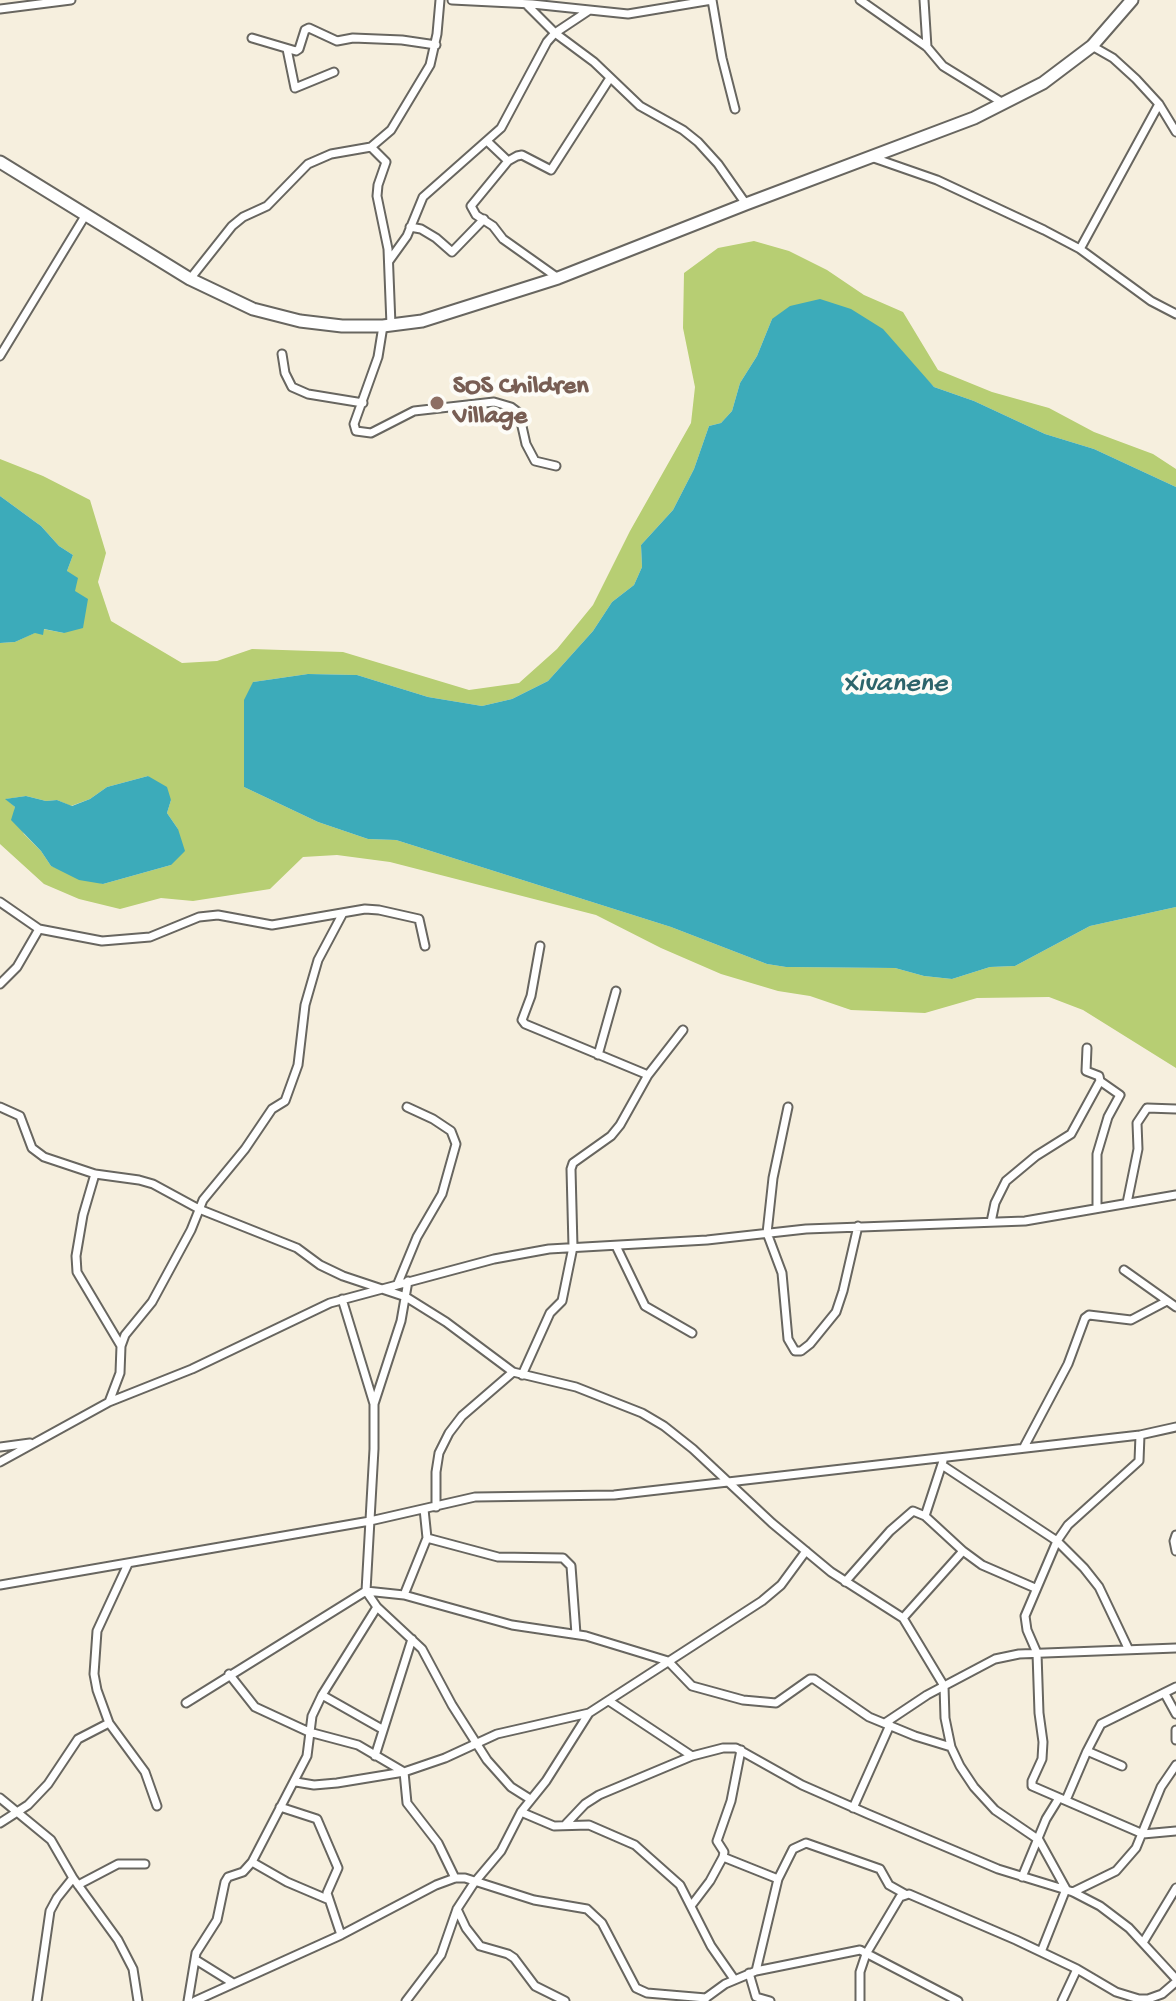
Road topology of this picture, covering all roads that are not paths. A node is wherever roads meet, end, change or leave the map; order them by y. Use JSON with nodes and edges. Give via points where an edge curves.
{"nodes":[{"id":1,"x":71,"y":0,"type":"edge"},
{"id":2,"x":440,"y":0,"type":"edge"},
{"id":3,"x":452,"y":0,"type":"edge"},
{"id":4,"x":708,"y":0,"type":"edge"},
{"id":5,"x":860,"y":0,"type":"edge"},
{"id":6,"x":924,"y":0,"type":"edge"},
{"id":7,"x":1132,"y":0,"type":"edge"},
{"id":8,"x":526,"y":4,"type":"junction"},
{"id":9,"x":0,"y":9,"type":"edge"},
{"id":10,"x":588,"y":11,"type":"junction"},
{"id":11,"x":555,"y":33,"type":"junction"},
{"id":12,"x":252,"y":38,"type":"dead end"},
{"id":13,"x":436,"y":45,"type":"junction"},
{"id":14,"x":1092,"y":46,"type":"junction"},
{"id":15,"x":927,"y":47,"type":"junction"},
{"id":16,"x":287,"y":49,"type":"junction"},
{"id":17,"x":334,"y":72,"type":"dead end"},
{"id":18,"x":610,"y":78,"type":"junction"},
{"id":19,"x":1004,"y":104,"type":"junction"},
{"id":20,"x":1159,"y":104,"type":"junction"},
{"id":21,"x":735,"y":109,"type":"dead end"},
{"id":22,"x":1176,"y":132,"type":"edge"},
{"id":23,"x":487,"y":141,"type":"junction"},
{"id":24,"x":371,"y":147,"type":"junction"},
{"id":25,"x":871,"y":157,"type":"junction"},
{"id":26,"x":508,"y":161,"type":"junction"},
{"id":27,"x":0,"y":162,"type":"edge"},
{"id":28,"x":746,"y":204,"type":"junction"},
{"id":29,"x":85,"y":216,"type":"junction"},
{"id":30,"x":484,"y":219,"type":"junction"},
{"id":31,"x":410,"y":227,"type":"junction"},
{"id":32,"x":1080,"y":249,"type":"junction"},
{"id":33,"x":389,"y":261,"type":"junction"},
{"id":34,"x":558,"y":278,"type":"junction"},
{"id":35,"x":190,"y":279,"type":"junction"},
{"id":36,"x":1176,"y":314,"type":"edge"},
{"id":37,"x":387,"y":325,"type":"junction"},
{"id":38,"x":282,"y":354,"type":"dead end"},
{"id":39,"x":0,"y":356,"type":"edge"},
{"id":40,"x":363,"y":403,"type":"junction"},
{"id":41,"x":556,"y":466,"type":"dead end"},
{"id":42,"x":0,"y":902,"type":"edge"},
{"id":43,"x":343,"y":913,"type":"junction"},
{"id":44,"x":39,"y":929,"type":"junction"},
{"id":45,"x":425,"y":946,"type":"dead end"},
{"id":46,"x":540,"y":946,"type":"dead end"},
{"id":47,"x":0,"y":984,"type":"edge"},
{"id":48,"x":616,"y":991,"type":"dead end"},
{"id":49,"x":683,"y":1030,"type":"dead end"},
{"id":50,"x":1087,"y":1048,"type":"dead end"},
{"id":51,"x":598,"y":1055,"type":"junction"},
{"id":52,"x":648,"y":1075,"type":"junction"},
{"id":53,"x":1100,"y":1081,"type":"junction"},
{"id":54,"x":0,"y":1107,"type":"edge"},
{"id":55,"x":407,"y":1107,"type":"dead end"},
{"id":56,"x":788,"y":1107,"type":"dead end"},
{"id":57,"x":1176,"y":1109,"type":"edge"},
{"id":58,"x":95,"y":1174,"type":"junction"},
{"id":59,"x":1176,"y":1185,"type":"edge"},
{"id":60,"x":1176,"y":1195,"type":"edge"},
{"id":61,"x":1127,"y":1203,"type":"junction"},
{"id":62,"x":1097,"y":1207,"type":"junction"},
{"id":63,"x":199,"y":1209,"type":"junction"},
{"id":64,"x":991,"y":1222,"type":"junction"},
{"id":65,"x":858,"y":1226,"type":"junction"},
{"id":66,"x":767,"y":1233,"type":"junction"},
{"id":67,"x":616,"y":1246,"type":"junction"},
{"id":68,"x":573,"y":1247,"type":"junction"},
{"id":69,"x":1124,"y":1270,"type":"dead end"},
{"id":70,"x":408,"y":1281,"type":"junction"},
{"id":71,"x":398,"y":1283,"type":"junction"},
{"id":72,"x":382,"y":1288,"type":"junction"},
{"id":73,"x":406,"y":1297,"type":"junction"},
{"id":74,"x":342,"y":1299,"type":"junction"},
{"id":75,"x":1167,"y":1301,"type":"junction"},
{"id":76,"x":1176,"y":1307,"type":"edge"},
{"id":77,"x":692,"y":1333,"type":"dead end"},
{"id":78,"x":121,"y":1346,"type":"junction"},
{"id":79,"x":513,"y":1372,"type":"junction"},
{"id":80,"x":522,"y":1375,"type":"junction"},
{"id":81,"x":109,"y":1402,"type":"junction"},
{"id":82,"x":374,"y":1404,"type":"junction"},
{"id":83,"x":1176,"y":1427,"type":"edge"},
{"id":84,"x":1140,"y":1435,"type":"junction"},
{"id":85,"x":32,"y":1443,"type":"junction"},
{"id":86,"x":0,"y":1447,"type":"edge"},
{"id":87,"x":1024,"y":1447,"type":"junction"},
{"id":88,"x":943,"y":1461,"type":"junction"},
{"id":89,"x":0,"y":1462,"type":"edge"},
{"id":90,"x":728,"y":1482,"type":"junction"},
{"id":91,"x":436,"y":1507,"type":"junction"},
{"id":92,"x":424,"y":1509,"type":"junction"},
{"id":93,"x":925,"y":1516,"type":"junction"},
{"id":94,"x":370,"y":1521,"type":"junction"},
{"id":95,"x":1176,"y":1535,"type":"edge"},
{"id":96,"x":427,"y":1538,"type":"junction"},
{"id":97,"x":1057,"y":1541,"type":"junction"},
{"id":98,"x":806,"y":1551,"type":"junction"},
{"id":99,"x":963,"y":1551,"type":"junction"},
{"id":100,"x":1176,"y":1551,"type":"edge"},
{"id":101,"x":128,"y":1564,"type":"junction"},
{"id":102,"x":845,"y":1582,"type":"junction"},
{"id":103,"x":0,"y":1585,"type":"edge"},
{"id":104,"x":1035,"y":1588,"type":"junction"},
{"id":105,"x":366,"y":1591,"type":"junction"},
{"id":106,"x":404,"y":1595,"type":"junction"},
{"id":107,"x":377,"y":1607,"type":"junction"},
{"id":108,"x":903,"y":1618,"type":"junction"},
{"id":109,"x":576,"y":1634,"type":"junction"},
{"id":110,"x":412,"y":1639,"type":"junction"},
{"id":111,"x":1128,"y":1648,"type":"junction"},
{"id":112,"x":1176,"y":1648,"type":"edge"},
{"id":113,"x":1037,"y":1653,"type":"junction"},
{"id":114,"x":668,"y":1661,"type":"junction"},
{"id":115,"x":229,"y":1674,"type":"junction"},
{"id":116,"x":944,"y":1686,"type":"junction"},
{"id":117,"x":1176,"y":1687,"type":"edge"},
{"id":118,"x":1165,"y":1694,"type":"junction"},
{"id":119,"x":322,"y":1695,"type":"junction"},
{"id":120,"x":609,"y":1701,"type":"junction"},
{"id":121,"x":186,"y":1703,"type":"dead end"},
{"id":122,"x":589,"y":1713,"type":"junction"},
{"id":123,"x":1176,"y":1714,"type":"edge"},
{"id":124,"x":109,"y":1723,"type":"junction"},
{"id":125,"x":888,"y":1724,"type":"junction"},
{"id":126,"x":382,"y":1729,"type":"junction"},
{"id":127,"x":1176,"y":1730,"type":"edge"},
{"id":128,"x":309,"y":1732,"type":"junction"},
{"id":129,"x":1176,"y":1740,"type":"edge"},
{"id":130,"x":475,"y":1743,"type":"junction"},
{"id":131,"x":951,"y":1747,"type":"junction"},
{"id":132,"x":741,"y":1750,"type":"junction"},
{"id":133,"x":1087,"y":1751,"type":"junction"},
{"id":134,"x":375,"y":1756,"type":"junction"},
{"id":135,"x":692,"y":1756,"type":"junction"},
{"id":136,"x":1176,"y":1765,"type":"edge"},
{"id":137,"x":1122,"y":1766,"type":"dead end"},
{"id":138,"x":404,"y":1772,"type":"junction"},
{"id":139,"x":296,"y":1782,"type":"junction"},
{"id":140,"x":0,"y":1798,"type":"edge"},
{"id":141,"x":530,"y":1799,"type":"junction"},
{"id":142,"x":1062,"y":1799,"type":"junction"},
{"id":143,"x":157,"y":1806,"type":"dead end"},
{"id":144,"x":280,"y":1807,"type":"junction"},
{"id":145,"x":853,"y":1808,"type":"junction"},
{"id":146,"x":18,"y":1812,"type":"junction"},
{"id":147,"x":521,"y":1812,"type":"junction"},
{"id":148,"x":0,"y":1823,"type":"edge"},
{"id":149,"x":566,"y":1824,"type":"junction"},
{"id":150,"x":1176,"y":1831,"type":"edge"},
{"id":151,"x":1143,"y":1834,"type":"junction"},
{"id":152,"x":1039,"y":1840,"type":"junction"},
{"id":153,"x":723,"y":1857,"type":"junction"},
{"id":154,"x":252,"y":1862,"type":"junction"},
{"id":155,"x":145,"y":1864,"type":"dead end"},
{"id":156,"x":1022,"y":1877,"type":"junction"},
{"id":157,"x":455,"y":1878,"type":"junction"},
{"id":158,"x":778,"y":1879,"type":"junction"},
{"id":159,"x":76,"y":1882,"type":"junction"},
{"id":160,"x":474,"y":1883,"type":"junction"},
{"id":161,"x":1176,"y":1888,"type":"edge"},
{"id":162,"x":1070,"y":1890,"type":"junction"},
{"id":163,"x":905,"y":1894,"type":"junction"},
{"id":164,"x":327,"y":1899,"type":"junction"},
{"id":165,"x":691,"y":1906,"type":"junction"},
{"id":166,"x":457,"y":1909,"type":"junction"},
{"id":167,"x":341,"y":1935,"type":"junction"},
{"id":168,"x":1144,"y":1941,"type":"junction"},
{"id":169,"x":1041,"y":1952,"type":"junction"},
{"id":170,"x":866,"y":1954,"type":"junction"},
{"id":171,"x":196,"y":1960,"type":"junction"},
{"id":172,"x":1077,"y":1969,"type":"junction"},
{"id":173,"x":752,"y":1972,"type":"junction"},
{"id":174,"x":734,"y":1979,"type":"junction"},
{"id":175,"x":1176,"y":1980,"type":"edge"},
{"id":176,"x":233,"y":1983,"type":"junction"},
{"id":177,"x":37,"y":1998,"type":"edge"},
{"id":178,"x":704,"y":1999,"type":"edge"},
{"id":179,"x":46,"y":2001,"type":"edge"},
{"id":180,"x":138,"y":2001,"type":"edge"},
{"id":181,"x":188,"y":2001,"type":"edge"},
{"id":182,"x":195,"y":2001,"type":"edge"},
{"id":183,"x":406,"y":2001,"type":"edge"},
{"id":184,"x":565,"y":2001,"type":"edge"},
{"id":185,"x":770,"y":2001,"type":"edge"},
{"id":186,"x":860,"y":2001,"type":"edge"},
{"id":187,"x":958,"y":2001,"type":"edge"},
{"id":188,"x":1062,"y":2001,"type":"edge"}],
"edges":[{"from":1,"to":9,"type":"street"},
{"from":2,"to":13,"type":"street"},
{"from":3,"to":8,"type":"street"},
{"from":4,"to":10,"type":"street","via":[[628,14]]},
{"from":4,"to":21,"type":"street"},
{"from":5,"to":15,"type":"street"},
{"from":6,"to":15,"type":"street"},
{"from":7,"to":14,"type":"main road"},
{"from":8,"to":10,"type":"street"},
{"from":8,"to":11,"type":"street"},
{"from":10,"to":11,"type":"street"},
{"from":11,"to":18,"type":"street"},
{"from":11,"to":23,"type":"street","via":[[507,120]]},
{"from":12,"to":16,"type":"street"},
{"from":13,"to":16,"type":"street","via":[[337,41],[307,28],[299,49]]},
{"from":13,"to":24,"type":"street","via":[[401,115]]},
{"from":14,"to":19,"type":"main road"},
{"from":14,"to":20,"type":"street","via":[[1113,58]]},
{"from":15,"to":19,"type":"street","via":[[943,66]]},
{"from":16,"to":17,"type":"street","via":[[295,88]]},
{"from":18,"to":26,"type":"street","via":[[551,170],[522,155]]},
{"from":18,"to":28,"type":"street","via":[[640,106],[698,142]]},
{"from":19,"to":25,"type":"main road"},
{"from":20,"to":22,"type":"street"},
{"from":20,"to":32,"type":"street"},
{"from":23,"to":26,"type":"street"},
{"from":23,"to":31,"type":"street","via":[[427,192]]},
{"from":24,"to":33,"type":"street","via":[[386,162],[377,196]]},
{"from":24,"to":35,"type":"street","via":[[308,164],[267,206],[232,226]]},
{"from":25,"to":28,"type":"main road"},
{"from":25,"to":32,"type":"street","via":[[937,180]]},
{"from":26,"to":30,"type":"street","via":[[471,206]]},
{"from":27,"to":29,"type":"main road"},
{"from":28,"to":34,"type":"main road"},
{"from":29,"to":35,"type":"main road"},
{"from":29,"to":39,"type":"street"},
{"from":30,"to":31,"type":"street","via":[[452,252]]},
{"from":30,"to":34,"type":"street"},
{"from":31,"to":33,"type":"street"},
{"from":32,"to":36,"type":"street"},
{"from":33,"to":37,"type":"street"},
{"from":34,"to":37,"type":"main road","via":[[446,315]]},
{"from":35,"to":37,"type":"main road","via":[[265,313],[342,326]]},
{"from":37,"to":40,"type":"street"},
{"from":38,"to":40,"type":"street","via":[[292,387]]},
{"from":40,"to":41,"type":"street","via":[[354,424],[362,433],[414,411],[494,402],[511,407],[519,413],[535,461]]},
{"from":42,"to":44,"type":"street"},
{"from":43,"to":44,"type":"street","via":[[272,925],[218,915],[199,917],[150,937],[109,941]]},
{"from":43,"to":45,"type":"street","via":[[365,909],[417,918]]},
{"from":43,"to":63,"type":"street","via":[[318,960],[305,1005],[298,1065],[285,1101],[272,1109]]},
{"from":44,"to":47,"type":"street"},
{"from":46,"to":51,"type":"street","via":[[522,1020]]},
{"from":48,"to":51,"type":"street"},
{"from":49,"to":52,"type":"street"},
{"from":50,"to":53,"type":"street","via":[[1085,1068]]},
{"from":51,"to":52,"type":"street"},
{"from":52,"to":68,"type":"street","via":[[611,1136],[573,1163]]},
{"from":53,"to":62,"type":"street","via":[[1120,1095],[1097,1154]]},
{"from":53,"to":64,"type":"street","via":[[1071,1134],[1006,1181]]},
{"from":54,"to":58,"type":"street","via":[[20,1116],[32,1148],[44,1157]]},
{"from":55,"to":71,"type":"street","via":[[451,1131],[456,1144],[442,1194]]},
{"from":56,"to":66,"type":"street"},
{"from":57,"to":61,"type":"street","via":[[1147,1108],[1137,1123],[1138,1149]]},
{"from":58,"to":63,"type":"street","via":[[139,1180]]},
{"from":58,"to":78,"type":"street","via":[[83,1215],[77,1272]]},
{"from":59,"to":60,"type":"street"},
{"from":60,"to":61,"type":"street"},
{"from":61,"to":62,"type":"street"},
{"from":62,"to":64,"type":"street"},
{"from":63,"to":72,"type":"street","via":[[297,1248],[343,1276]]},
{"from":63,"to":78,"type":"street","via":[[152,1302]]},
{"from":64,"to":65,"type":"street"},
{"from":65,"to":66,"type":"street"},
{"from":65,"to":66,"type":"street","via":[[836,1312],[801,1351],[791,1348],[788,1339],[782,1273]]},
{"from":66,"to":67,"type":"street"},
{"from":67,"to":68,"type":"street"},
{"from":67,"to":77,"type":"street","via":[[645,1306]]},
{"from":68,"to":70,"type":"street","via":[[494,1259]]},
{"from":68,"to":80,"type":"street","via":[[562,1301],[550,1313]]},
{"from":69,"to":75,"type":"street"},
{"from":70,"to":71,"type":"street"},
{"from":70,"to":73,"type":"street"},
{"from":71,"to":72,"type":"street"},
{"from":72,"to":73,"type":"street"},
{"from":72,"to":74,"type":"street"},
{"from":73,"to":79,"type":"street"},
{"from":73,"to":82,"type":"street"},
{"from":74,"to":81,"type":"street"},
{"from":74,"to":82,"type":"street"},
{"from":75,"to":76,"type":"street"},
{"from":75,"to":87,"type":"street","via":[[1131,1320],[1085,1318],[1068,1364]]},
{"from":78,"to":81,"type":"street","via":[[120,1373]]},
{"from":79,"to":80,"type":"street"},
{"from":79,"to":91,"type":"street","via":[[449,1433],[439,1453]]},
{"from":80,"to":90,"type":"street","via":[[576,1387],[642,1413]]},
{"from":81,"to":85,"type":"street"},
{"from":82,"to":94,"type":"street"},
{"from":83,"to":84,"type":"street"},
{"from":84,"to":87,"type":"street"},
{"from":84,"to":97,"type":"street","via":[[1139,1461]]},
{"from":85,"to":86,"type":"street"},
{"from":85,"to":89,"type":"street"},
{"from":87,"to":88,"type":"street"},
{"from":88,"to":90,"type":"street"},
{"from":88,"to":93,"type":"street"},
{"from":88,"to":97,"type":"street"},
{"from":90,"to":91,"type":"street","via":[[614,1495],[475,1497]]},
{"from":90,"to":98,"type":"street"},
{"from":91,"to":92,"type":"street"},
{"from":92,"to":94,"type":"street"},
{"from":92,"to":96,"type":"street"},
{"from":93,"to":99,"type":"street"},
{"from":93,"to":102,"type":"street","via":[[919,1511],[907,1514]]},
{"from":94,"to":101,"type":"street"},
{"from":94,"to":105,"type":"street"},
{"from":95,"to":100,"type":"street"},
{"from":96,"to":106,"type":"street"},
{"from":96,"to":109,"type":"street","via":[[498,1557],[563,1558],[571,1566]]},
{"from":97,"to":104,"type":"street"},
{"from":97,"to":111,"type":"street","via":[[1094,1579]]},
{"from":98,"to":102,"type":"street"},
{"from":98,"to":114,"type":"street","via":[[762,1601]]},
{"from":99,"to":104,"type":"street"},
{"from":99,"to":108,"type":"street"},
{"from":101,"to":103,"type":"street"},
{"from":101,"to":124,"type":"street","via":[[97,1631],[94,1674]]},
{"from":102,"to":108,"type":"street"},
{"from":104,"to":113,"type":"street","via":[[1025,1616]]},
{"from":105,"to":106,"type":"street"},
{"from":105,"to":107,"type":"street"},
{"from":105,"to":115,"type":"street"},
{"from":106,"to":109,"type":"street","via":[[512,1625]]},
{"from":107,"to":110,"type":"street"},
{"from":107,"to":119,"type":"street"},
{"from":108,"to":116,"type":"street"},
{"from":109,"to":114,"type":"street"},
{"from":110,"to":126,"type":"street"},
{"from":110,"to":130,"type":"street"},
{"from":111,"to":112,"type":"street"},
{"from":111,"to":113,"type":"street"},
{"from":113,"to":116,"type":"street","via":[[995,1659]]},
{"from":113,"to":142,"type":"street","via":[[1043,1750],[1032,1786]]},
{"from":114,"to":120,"type":"street"},
{"from":114,"to":125,"type":"street","via":[[692,1686],[743,1700],[776,1703],[814,1679]]},
{"from":115,"to":121,"type":"street"},
{"from":115,"to":128,"type":"street","via":[[255,1707]]},
{"from":116,"to":125,"type":"street"},
{"from":116,"to":131,"type":"street"},
{"from":117,"to":118,"type":"street"},
{"from":118,"to":123,"type":"street"},
{"from":118,"to":133,"type":"street","via":[[1101,1724]]},
{"from":119,"to":126,"type":"street"},
{"from":119,"to":128,"type":"street"},
{"from":120,"to":122,"type":"street"},
{"from":120,"to":135,"type":"street"},
{"from":122,"to":130,"type":"street"},
{"from":122,"to":141,"type":"street"},
{"from":124,"to":143,"type":"street","via":[[145,1772]]},
{"from":124,"to":146,"type":"street","via":[[78,1739],[48,1784]]},
{"from":125,"to":131,"type":"street"},
{"from":125,"to":145,"type":"street"},
{"from":126,"to":134,"type":"street"},
{"from":127,"to":129,"type":"street"},
{"from":128,"to":134,"type":"street","via":[[349,1741]]},
{"from":128,"to":139,"type":"street","via":[[307,1756]]},
{"from":130,"to":138,"type":"street"},
{"from":130,"to":141,"type":"street","via":[[500,1776]]},
{"from":131,"to":152,"type":"street","via":[[974,1787],[995,1810]]},
{"from":132,"to":135,"type":"street","via":[[723,1748]]},
{"from":132,"to":145,"type":"street"},
{"from":132,"to":153,"type":"street","via":[[717,1841]]},
{"from":133,"to":137,"type":"street"},
{"from":133,"to":142,"type":"street"},
{"from":134,"to":138,"type":"street"},
{"from":135,"to":149,"type":"street","via":[[599,1795]]},
{"from":136,"to":151,"type":"street","via":[[1161,1787]]},
{"from":138,"to":139,"type":"street","via":[[337,1783]]},
{"from":138,"to":157,"type":"street","via":[[407,1803],[438,1843]]},
{"from":139,"to":144,"type":"street"},
{"from":140,"to":146,"type":"street"},
{"from":141,"to":147,"type":"street"},
{"from":142,"to":151,"type":"street"},
{"from":142,"to":152,"type":"street","via":[[1046,1819]]},
{"from":144,"to":154,"type":"street"},
{"from":144,"to":164,"type":"street","via":[[317,1819],[338,1869]]},
{"from":145,"to":156,"type":"street"},
{"from":146,"to":148,"type":"street"},
{"from":146,"to":159,"type":"street","via":[[51,1840]]},
{"from":147,"to":149,"type":"street","via":[[554,1826]]},
{"from":147,"to":160,"type":"street","via":[[501,1851]]},
{"from":149,"to":165,"type":"street","via":[[589,1825],[635,1845],[680,1885]]},
{"from":150,"to":151,"type":"street"},
{"from":151,"to":162,"type":"street","via":[[1116,1871]]},
{"from":152,"to":156,"type":"street"},
{"from":152,"to":162,"type":"street"},
{"from":153,"to":158,"type":"street"},
{"from":153,"to":165,"type":"street"},
{"from":154,"to":164,"type":"street"},
{"from":154,"to":171,"type":"street","via":[[228,1877],[217,1920]]},
{"from":155,"to":159,"type":"street","via":[[118,1864]]},
{"from":156,"to":162,"type":"street"},
{"from":157,"to":160,"type":"street"},
{"from":157,"to":167,"type":"street"},
{"from":158,"to":163,"type":"street","via":[[793,1849],[806,1843],[880,1869],[889,1885]]},
{"from":158,"to":173,"type":"street"},
{"from":159,"to":177,"type":"street","via":[[50,1911]]},
{"from":159,"to":180,"type":"street","via":[[118,1940],[133,1969]]},
{"from":160,"to":166,"type":"street"},
{"from":160,"to":178,"type":"street","via":[[587,1909],[602,1923],[636,1988]]},
{"from":161,"to":168,"type":"street"},
{"from":162,"to":168,"type":"street"},
{"from":162,"to":169,"type":"street"},
{"from":163,"to":169,"type":"street"},
{"from":163,"to":170,"type":"street"},
{"from":164,"to":167,"type":"street"},
{"from":165,"to":174,"type":"street"},
{"from":166,"to":183,"type":"street","via":[[441,1955]]},
{"from":166,"to":184,"type":"street","via":[[480,1946],[508,1954],[535,1986]]},
{"from":167,"to":176,"type":"street"},
{"from":168,"to":175,"type":"street"},
{"from":169,"to":172,"type":"street"},
{"from":170,"to":173,"type":"street","via":[[849,1951]]},
{"from":170,"to":186,"type":"street"},
{"from":170,"to":187,"type":"street"},
{"from":171,"to":176,"type":"street"},
{"from":171,"to":181,"type":"street"},
{"from":172,"to":175,"type":"street","via":[[1139,1999],[1162,1994]]},
{"from":172,"to":188,"type":"street"},
{"from":173,"to":174,"type":"street"},
{"from":173,"to":185,"type":"street","via":[[756,1997]]},
{"from":174,"to":178,"type":"street"},
{"from":176,"to":182,"type":"street"},
{"from":177,"to":179,"type":"street"}]}
